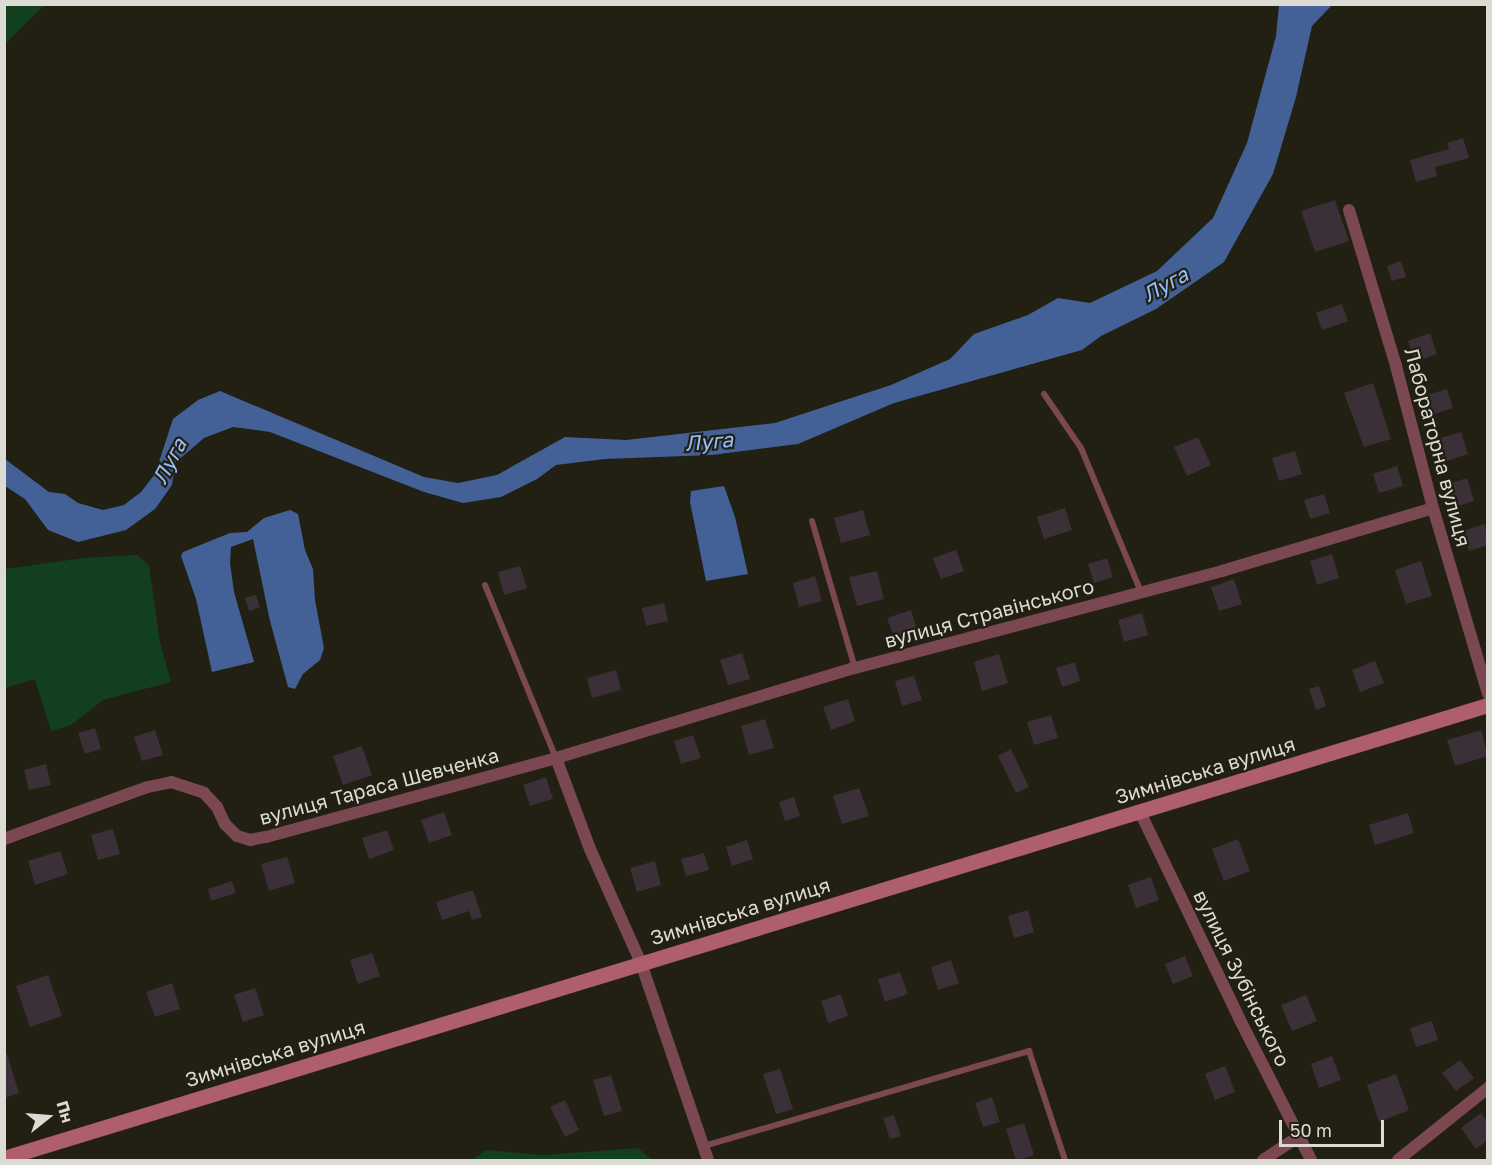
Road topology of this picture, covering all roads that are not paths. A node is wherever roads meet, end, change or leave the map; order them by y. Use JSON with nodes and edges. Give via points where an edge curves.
{"nodes":[{"id":1,"x":1349,"y":210,"type":"dead end"},
{"id":2,"x":1044,"y":394,"type":"dead end"},
{"id":3,"x":1433,"y":508,"type":"junction"},
{"id":4,"x":812,"y":521,"type":"dead end"},
{"id":5,"x":485,"y":585,"type":"dead end"},
{"id":6,"x":1141,"y":593,"type":"junction"},
{"id":7,"x":855,"y":668,"type":"junction"},
{"id":8,"x":1488,"y":694,"type":"edge"},
{"id":9,"x":1488,"y":705,"type":"edge"},
{"id":10,"x":550,"y":760,"type":"junction"},
{"id":11,"x":1140,"y":812,"type":"junction"},
{"id":12,"x":4,"y":839,"type":"edge"},
{"id":13,"x":641,"y":963,"type":"junction"},
{"id":14,"x":1488,"y":1088,"type":"edge"},
{"id":15,"x":1298,"y":1137,"type":"junction"},
{"id":16,"x":703,"y":1146,"type":"junction"},
{"id":17,"x":4,"y":1158,"type":"edge"},
{"id":18,"x":708,"y":1161,"type":"edge"},
{"id":19,"x":1065,"y":1161,"type":"edge"},
{"id":20,"x":1263,"y":1161,"type":"edge"},
{"id":21,"x":1311,"y":1161,"type":"edge"},
{"id":22,"x":1398,"y":1161,"type":"edge"}],
"edges":[{"from":1,"to":3,"type":"street","name":"Лабораторна вулиця"},
{"from":2,"to":6,"type":"lane","via":[[1081,448]]},
{"from":3,"to":6,"type":"street","name":"вулиця Стравінського"},
{"from":3,"to":8,"type":"street","name":"Лабораторна вулиця"},
{"from":4,"to":7,"type":"lane"},
{"from":5,"to":10,"type":"lane"},
{"from":6,"to":7,"type":"street","name":"вулиця Стравінського"},
{"from":7,"to":10,"type":"street","name":"вулиця Стравінського"},
{"from":9,"to":11,"type":"main road","name":"Зимнівська вулиця"},
{"from":10,"to":12,"type":"street","name":"вулиця Тараса Шевченка","via":[[250,840],[237,836],[225,824],[204,793],[171,782],[148,786]]},
{"from":10,"to":13,"type":"street"},
{"from":11,"to":13,"type":"main road","name":"Зимнівська вулиця"},
{"from":11,"to":15,"type":"street","name":"вулиця Зубінського"},
{"from":13,"to":16,"type":"street"},
{"from":13,"to":17,"type":"main road","name":"Зимнівська вулиця"},
{"from":14,"to":22,"type":"street"},
{"from":15,"to":20,"type":"street"},
{"from":15,"to":21,"type":"street","name":"вулиця Зубінського"},
{"from":16,"to":18,"type":"street"},
{"from":16,"to":19,"type":"lane","via":[[1029,1051]]}]}
